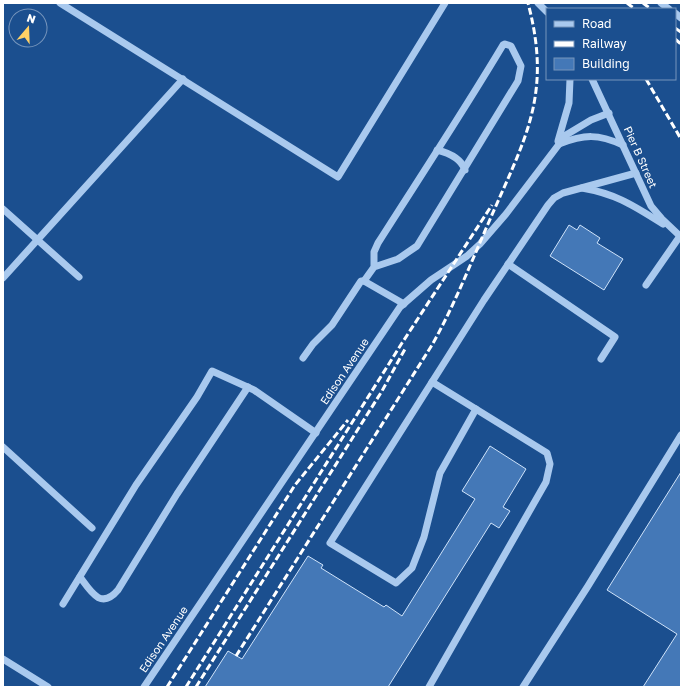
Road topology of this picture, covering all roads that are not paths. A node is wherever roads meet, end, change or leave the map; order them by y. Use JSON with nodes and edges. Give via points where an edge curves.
{"nodes":[{"id":1,"x":60,"y":3,"type":"edge"},
{"id":2,"x":445,"y":3,"type":"edge"},
{"id":3,"x":538,"y":3,"type":"edge"},
{"id":4,"x":546,"y":11,"type":"edge"},
{"id":5,"x":183,"y":79,"type":"junction"},
{"id":6,"x":570,"y":80,"type":"edge"},
{"id":7,"x":592,"y":80,"type":"edge"},
{"id":8,"x":609,"y":113,"type":"junction"},
{"id":9,"x":557,"y":145,"type":"junction"},
{"id":10,"x":623,"y":145,"type":"junction"},
{"id":11,"x":438,"y":150,"type":"junction"},
{"id":12,"x":465,"y":170,"type":"junction"},
{"id":13,"x":636,"y":174,"type":"junction"},
{"id":14,"x":579,"y":188,"type":"junction"},
{"id":15,"x":3,"y":209,"type":"edge"},
{"id":16,"x":672,"y":229,"type":"junction"},
{"id":17,"x":680,"y":236,"type":"edge"},
{"id":18,"x":38,"y":240,"type":"junction"},
{"id":19,"x":508,"y":264,"type":"junction"},
{"id":20,"x":374,"y":267,"type":"junction"},
{"id":21,"x":79,"y":277,"type":"dead end"},
{"id":22,"x":3,"y":278,"type":"edge"},
{"id":23,"x":364,"y":281,"type":"junction"},
{"id":24,"x":646,"y":285,"type":"dead end"},
{"id":25,"x":404,"y":304,"type":"junction"},
{"id":26,"x":303,"y":358,"type":"dead end"},
{"id":27,"x":601,"y":359,"type":"dead end"},
{"id":28,"x":432,"y":382,"type":"junction"},
{"id":29,"x":248,"y":386,"type":"junction"},
{"id":30,"x":476,"y":409,"type":"junction"},
{"id":31,"x":316,"y":433,"type":"junction"},
{"id":32,"x":681,"y":435,"type":"edge"},
{"id":33,"x":3,"y":447,"type":"edge"},
{"id":34,"x":92,"y":528,"type":"dead end"},
{"id":35,"x":80,"y":576,"type":"junction"},
{"id":36,"x":63,"y":604,"type":"dead end"},
{"id":37,"x":3,"y":659,"type":"edge"},
{"id":38,"x":48,"y":687,"type":"edge"},
{"id":39,"x":144,"y":687,"type":"edge"},
{"id":40,"x":429,"y":687,"type":"edge"},
{"id":41,"x":523,"y":687,"type":"edge"}],
"edges":[{"from":1,"to":5,"type":"street"},
{"from":2,"to":5,"type":"street","via":[[338,177]]},
{"from":3,"to":4,"type":"street"},
{"from":5,"to":18,"type":"street"},
{"from":6,"to":9,"type":"street","via":[[569,103]]},
{"from":7,"to":8,"type":"street","name":"Pier B Street"},
{"from":8,"to":9,"type":"street","name":"Edison Avenue","via":[[577,126]]},
{"from":8,"to":10,"type":"street","name":"Pier B Street"},
{"from":9,"to":10,"type":"street","via":[[575,138],[596,136]]},
{"from":9,"to":25,"type":"street","name":"Edison Avenue","via":[[506,214],[480,244],[468,256],[431,280]]},
{"from":10,"to":13,"type":"street","name":"Pier B Street"},
{"from":11,"to":12,"type":"street","via":[[460,161]]},
{"from":11,"to":12,"type":"street","via":[[503,45],[511,46],[521,66],[518,81]]},
{"from":11,"to":20,"type":"street","via":[[378,243],[374,252]]},
{"from":12,"to":20,"type":"street","via":[[417,246],[398,259]]},
{"from":13,"to":14,"type":"street"},
{"from":13,"to":16,"type":"street","name":"Pier B Street","via":[[651,206]]},
{"from":14,"to":16,"type":"street","via":[[618,197]]},
{"from":14,"to":19,"type":"street","via":[[554,198]]},
{"from":15,"to":18,"type":"street"},
{"from":16,"to":17,"type":"street","name":"Pier B Street"},
{"from":17,"to":24,"type":"street"},
{"from":18,"to":21,"type":"street"},
{"from":18,"to":22,"type":"street"},
{"from":19,"to":27,"type":"street","via":[[615,337]]},
{"from":19,"to":28,"type":"street"},
{"from":20,"to":23,"type":"street"},
{"from":23,"to":25,"type":"street"},
{"from":23,"to":26,"type":"street","via":[[358,283],[332,324]]},
{"from":25,"to":31,"type":"street","name":"Edison Avenue"},
{"from":28,"to":30,"type":"street"},
{"from":28,"to":30,"type":"street","via":[[330,543],[396,583],[412,568],[424,538],[440,473]]},
{"from":29,"to":31,"type":"street"},
{"from":29,"to":35,"type":"street","via":[[212,371],[136,485]]},
{"from":29,"to":35,"type":"street","via":[[111,599],[99,597]]},
{"from":30,"to":40,"type":"street","via":[[547,453],[550,464],[546,482]]},
{"from":31,"to":39,"type":"street","name":"Edison Avenue"},
{"from":32,"to":41,"type":"street"},
{"from":33,"to":34,"type":"street"},
{"from":35,"to":36,"type":"street"},
{"from":37,"to":38,"type":"street"}]}
